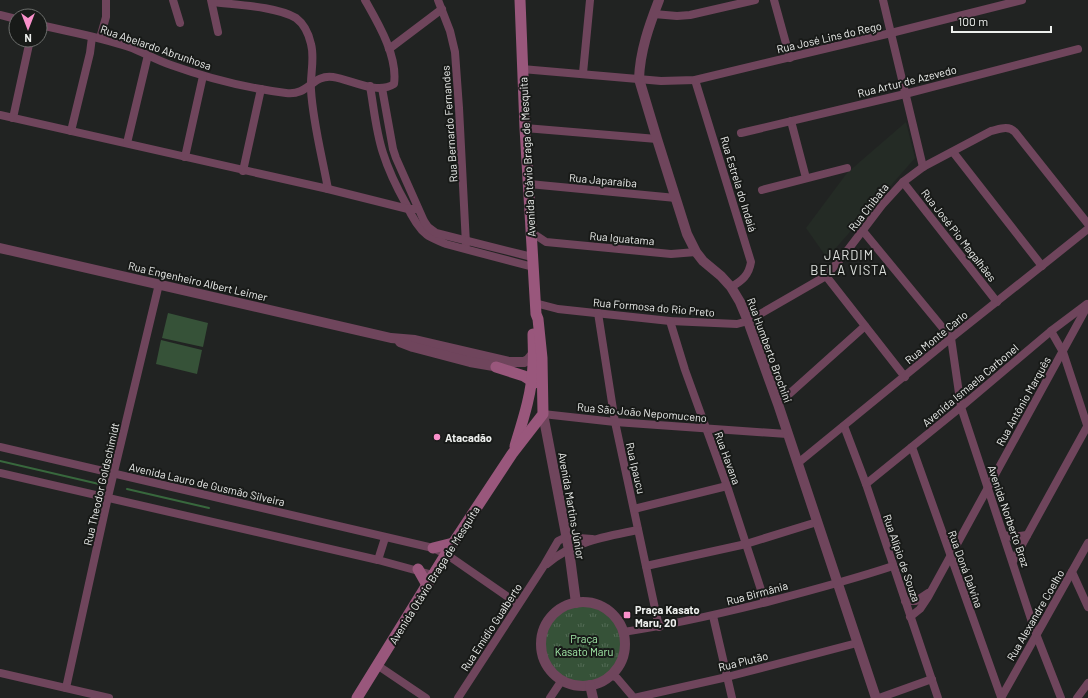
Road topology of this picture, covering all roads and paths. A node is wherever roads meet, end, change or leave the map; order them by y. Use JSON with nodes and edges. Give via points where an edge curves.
{"nodes":[{"id":1,"x":106,"y":0,"type":"edge"},
{"id":2,"x":173,"y":0,"type":"edge"},
{"id":3,"x":365,"y":0,"type":"edge"},
{"id":4,"x":438,"y":0,"type":"edge"},
{"id":5,"x":443,"y":0,"type":"edge"},
{"id":6,"x":520,"y":0,"type":"edge"},
{"id":7,"x":590,"y":0,"type":"edge"},
{"id":8,"x":659,"y":0,"type":"edge"},
{"id":9,"x":755,"y":0,"type":"edge"},
{"id":10,"x":774,"y":0,"type":"edge"},
{"id":11,"x":883,"y":0,"type":"edge"},
{"id":12,"x":1022,"y":0,"type":"edge"},
{"id":13,"x":212,"y":1,"type":"edge"},
{"id":14,"x":442,"y":9,"type":"junction"},
{"id":15,"x":654,"y":14,"type":"junction"},
{"id":16,"x":180,"y":23,"type":"dead end"},
{"id":17,"x":48,"y":27,"type":"edge"},
{"id":18,"x":218,"y":32,"type":"dead end"},
{"id":19,"x":891,"y":34,"type":"junction"},
{"id":20,"x":96,"y":37,"type":"junction"},
{"id":21,"x":28,"y":48,"type":"edge"},
{"id":22,"x":1078,"y":49,"type":"dead end"},
{"id":23,"x":389,"y":50,"type":"junction"},
{"id":24,"x":148,"y":55,"type":"junction"},
{"id":25,"x":790,"y":58,"type":"junction"},
{"id":26,"x":522,"y":69,"type":"junction"},
{"id":27,"x":583,"y":73,"type":"junction"},
{"id":28,"x":203,"y":76,"type":"junction"},
{"id":29,"x":639,"y":79,"type":"junction"},
{"id":30,"x":695,"y":80,"type":"junction"},
{"id":31,"x":310,"y":84,"type":"junction"},
{"id":32,"x":370,"y":86,"type":"junction"},
{"id":33,"x":382,"y":88,"type":"junction"},
{"id":34,"x":261,"y":89,"type":"junction"},
{"id":35,"x":905,"y":94,"type":"junction"},
{"id":36,"x":0,"y":115,"type":"edge"},
{"id":37,"x":12,"y":118,"type":"junction"},
{"id":38,"x":791,"y":121,"type":"junction"},
{"id":39,"x":525,"y":128,"type":"junction"},
{"id":40,"x":71,"y":131,"type":"junction"},
{"id":41,"x":741,"y":133,"type":"dead end"},
{"id":42,"x":657,"y":139,"type":"junction"},
{"id":43,"x":128,"y":144,"type":"junction"},
{"id":44,"x":953,"y":152,"type":"junction"},
{"id":45,"x":185,"y":157,"type":"junction"},
{"id":46,"x":922,"y":166,"type":"junction"},
{"id":47,"x":847,"y":168,"type":"dead end"},
{"id":48,"x":243,"y":171,"type":"junction"},
{"id":49,"x":806,"y":178,"type":"junction"},
{"id":50,"x":903,"y":182,"type":"junction"},
{"id":51,"x":529,"y":184,"type":"junction"},
{"id":52,"x":328,"y":189,"type":"junction"},
{"id":53,"x":762,"y":190,"type":"dead end"},
{"id":54,"x":676,"y":198,"type":"junction"},
{"id":55,"x":408,"y":209,"type":"junction"},
{"id":56,"x":418,"y":209,"type":"junction"},
{"id":57,"x":1088,"y":224,"type":"edge"},
{"id":58,"x":1088,"y":229,"type":"edge"},
{"id":59,"x":864,"y":231,"type":"junction"},
{"id":60,"x":531,"y":232,"type":"junction"},
{"id":61,"x":546,"y":242,"type":"junction"},
{"id":62,"x":466,"y":245,"type":"junction"},
{"id":63,"x":0,"y":248,"type":"edge"},
{"id":64,"x":696,"y":252,"type":"junction"},
{"id":65,"x":532,"y":259,"type":"junction"},
{"id":66,"x":1042,"y":266,"type":"junction"},
{"id":67,"x":826,"y":276,"type":"junction"},
{"id":68,"x":159,"y":284,"type":"junction"},
{"id":69,"x":731,"y":287,"type":"junction"},
{"id":70,"x":997,"y":302,"type":"junction"},
{"id":71,"x":1088,"y":304,"type":"edge"},
{"id":72,"x":535,"y":308,"type":"junction"},
{"id":73,"x":598,"y":314,"type":"junction"},
{"id":74,"x":748,"y":320,"type":"junction"},
{"id":75,"x":670,"y":321,"type":"junction"},
{"id":76,"x":865,"y":326,"type":"junction"},
{"id":77,"x":1051,"y":330,"type":"junction"},
{"id":78,"x":391,"y":338,"type":"junction"},
{"id":79,"x":951,"y":338,"type":"junction"},
{"id":80,"x":1063,"y":352,"type":"junction"},
{"id":81,"x":536,"y":359,"type":"junction"},
{"id":82,"x":496,"y":367,"type":"junction"},
{"id":83,"x":905,"y":376,"type":"junction"},
{"id":84,"x":533,"y":381,"type":"junction"},
{"id":85,"x":778,"y":404,"type":"junction"},
{"id":86,"x":961,"y":407,"type":"junction"},
{"id":87,"x":543,"y":414,"type":"junction"},
{"id":88,"x":615,"y":422,"type":"junction"},
{"id":89,"x":844,"y":426,"type":"junction"},
{"id":90,"x":1088,"y":426,"type":"edge"},
{"id":91,"x":706,"y":429,"type":"junction"},
{"id":92,"x":787,"y":434,"type":"junction"},
{"id":93,"x":0,"y":447,"type":"edge"},
{"id":94,"x":912,"y":447,"type":"junction"},
{"id":95,"x":512,"y":454,"type":"junction"},
{"id":96,"x":798,"y":463,"type":"junction"},
{"id":97,"x":0,"y":473,"type":"edge"},
{"id":98,"x":114,"y":473,"type":"junction"},
{"id":99,"x":866,"y":484,"type":"junction"},
{"id":100,"x":727,"y":486,"type":"junction"},
{"id":101,"x":987,"y":488,"type":"junction"},
{"id":102,"x":108,"y":497,"type":"junction"},
{"id":103,"x":634,"y":509,"type":"junction"},
{"id":104,"x":817,"y":522,"type":"junction"},
{"id":105,"x":638,"y":530,"type":"junction"},
{"id":106,"x":1004,"y":535,"type":"junction"},
{"id":107,"x":1027,"y":535,"type":"junction"},
{"id":108,"x":566,"y":537,"type":"junction"},
{"id":109,"x":386,"y":538,"type":"junction"},
{"id":110,"x":592,"y":539,"type":"junction"},
{"id":111,"x":1088,"y":543,"type":"edge"},
{"id":112,"x":453,"y":544,"type":"junction"},
{"id":113,"x":746,"y":544,"type":"junction"},
{"id":114,"x":433,"y":548,"type":"junction"},
{"id":115,"x":569,"y":550,"type":"junction"},
{"id":116,"x":446,"y":554,"type":"junction"},
{"id":117,"x":950,"y":556,"type":"junction"},
{"id":118,"x":378,"y":560,"type":"junction"},
{"id":119,"x":1013,"y":561,"type":"junction"},
{"id":120,"x":646,"y":566,"type":"junction"},
{"id":121,"x":893,"y":566,"type":"junction"},
{"id":122,"x":543,"y":567,"type":"junction"},
{"id":123,"x":418,"y":570,"type":"junction"},
{"id":124,"x":1072,"y":572,"type":"junction"},
{"id":125,"x":433,"y":574,"type":"junction"},
{"id":126,"x":837,"y":584,"type":"junction"},
{"id":127,"x":427,"y":585,"type":"junction"},
{"id":128,"x":930,"y":591,"type":"junction"},
{"id":129,"x":905,"y":601,"type":"junction"},
{"id":130,"x":765,"y":602,"type":"junction"},
{"id":131,"x":576,"y":603,"type":"junction"},
{"id":132,"x":518,"y":604,"type":"junction"},
{"id":133,"x":1088,"y":607,"type":"edge"},
{"id":134,"x":712,"y":616,"type":"junction"},
{"id":135,"x":910,"y":617,"type":"junction"},
{"id":136,"x":659,"y":627,"type":"junction"},
{"id":137,"x":623,"y":632,"type":"junction"},
{"id":138,"x":1036,"y":634,"type":"junction"},
{"id":139,"x":857,"y":643,"type":"junction"},
{"id":140,"x":377,"y":665,"type":"junction"},
{"id":141,"x":0,"y":673,"type":"edge"},
{"id":142,"x":611,"y":675,"type":"junction"},
{"id":143,"x":727,"y":677,"type":"junction"},
{"id":144,"x":932,"y":679,"type":"junction"},
{"id":145,"x":562,"y":680,"type":"junction"},
{"id":146,"x":1088,"y":683,"type":"edge"},
{"id":147,"x":590,"y":685,"type":"junction"},
{"id":148,"x":66,"y":688,"type":"junction"},
{"id":149,"x":109,"y":698,"type":"edge"},
{"id":150,"x":357,"y":698,"type":"edge"},
{"id":151,"x":426,"y":698,"type":"edge"},
{"id":152,"x":458,"y":698,"type":"edge"},
{"id":153,"x":550,"y":698,"type":"edge"},
{"id":154,"x":593,"y":698,"type":"edge"},
{"id":155,"x":634,"y":698,"type":"edge"},
{"id":156,"x":732,"y":698,"type":"edge"},
{"id":157,"x":877,"y":698,"type":"edge"},
{"id":158,"x":938,"y":698,"type":"edge"},
{"id":159,"x":1001,"y":698,"type":"edge"},
{"id":160,"x":1060,"y":698,"type":"edge"},
{"id":161,"x":1077,"y":698,"type":"edge"}],
"edges":[{"from":1,"to":20,"type":"street","via":[[106,17]]},
{"from":2,"to":16,"type":"street"},
{"from":3,"to":23,"type":"street"},
{"from":4,"to":14,"type":"street","name":"Rua Bernardo Fernandes"},
{"from":5,"to":14,"type":"street"},
{"from":6,"to":26,"type":"main road","name":"Avenida Otávio Braga de Mesquita"},
{"from":7,"to":27,"type":"street"},
{"from":8,"to":15,"type":"street","name":"Rua Humberto Brochini"},
{"from":9,"to":15,"type":"street","via":[[690,16]]},
{"from":10,"to":25,"type":"street"},
{"from":11,"to":19,"type":"street"},
{"from":12,"to":19,"type":"street","name":"Rua José Lins do Rego"},
{"from":13,"to":18,"type":"street"},
{"from":13,"to":31,"type":"street","via":[[269,10],[297,19],[303,25],[311,44],[313,57]]},
{"from":14,"to":23,"type":"street"},
{"from":14,"to":62,"type":"street","name":"Rua Bernardo Fernandes","via":[[455,52]]},
{"from":15,"to":29,"type":"street","name":"Rua Humberto Brochini","via":[[644,42]]},
{"from":17,"to":20,"type":"street","name":"Rua Abelardo Abrunhosa"},
{"from":19,"to":25,"type":"street","name":"Rua José Lins do Rego"},
{"from":19,"to":35,"type":"street"},
{"from":20,"to":24,"type":"street","name":"Rua Abelardo Abrunhosa"},
{"from":20,"to":40,"type":"street"},
{"from":21,"to":37,"type":"street"},
{"from":22,"to":35,"type":"street","name":"Rua Artur de Azevedo"},
{"from":23,"to":33,"type":"street","via":[[396,76],[394,84],[389,88]]},
{"from":24,"to":28,"type":"street","name":"Rua Abelardo Abrunhosa"},
{"from":24,"to":43,"type":"street"},
{"from":25,"to":30,"type":"street","name":"Rua José Lins do Rego"},
{"from":26,"to":27,"type":"street","name":"Rua José Lins do Rego"},
{"from":26,"to":39,"type":"main road","name":"Avenida Otávio Braga de Mesquita"},
{"from":27,"to":29,"type":"street","name":"Rua José Lins do Rego"},
{"from":28,"to":34,"type":"street","name":"Rua Abelardo Abrunhosa"},
{"from":28,"to":45,"type":"street"},
{"from":29,"to":30,"type":"street","name":"Rua José Lins do Rego"},
{"from":29,"to":42,"type":"street","name":"Rua Humberto Brochini"},
{"from":30,"to":69,"type":"street","name":"Rua Estrela do Indaiá","via":[[751,262],[750,271],[746,276]]},
{"from":31,"to":32,"type":"street","name":"Rua Abelardo Abrunhosa","via":[[324,77],[333,77]]},
{"from":31,"to":34,"type":"street","name":"Rua Abelardo Abrunhosa","via":[[295,93]]},
{"from":31,"to":52,"type":"street"},
{"from":32,"to":33,"type":"street","name":"Rua Abelardo Abrunhosa"},
{"from":32,"to":55,"type":"street","via":[[382,152]]},
{"from":33,"to":56,"type":"street","via":[[393,149]]},
{"from":34,"to":48,"type":"street"},
{"from":35,"to":38,"type":"street","name":"Rua Artur de Azevedo"},
{"from":35,"to":46,"type":"street"},
{"from":36,"to":37,"type":"street"},
{"from":37,"to":40,"type":"street"},
{"from":38,"to":41,"type":"street","name":"Rua Artur de Azevedo"},
{"from":38,"to":49,"type":"street"},
{"from":39,"to":42,"type":"street"},
{"from":39,"to":51,"type":"main road","name":"Avenida Otávio Braga de Mesquita"},
{"from":40,"to":43,"type":"street"},
{"from":42,"to":54,"type":"street","name":"Rua Humberto Brochini"},
{"from":43,"to":45,"type":"street"},
{"from":44,"to":46,"type":"street","name":"Rua Chibata"},
{"from":44,"to":57,"type":"street","name":"Rua Chibata","via":[[992,132],[1007,128],[1013,130]]},
{"from":44,"to":66,"type":"street"},
{"from":45,"to":48,"type":"street"},
{"from":46,"to":50,"type":"street","name":"Rua Chibata"},
{"from":47,"to":49,"type":"street"},
{"from":48,"to":52,"type":"street"},
{"from":49,"to":53,"type":"street"},
{"from":50,"to":59,"type":"street","name":"Rua Chibata","via":[[882,205]]},
{"from":50,"to":70,"type":"street","name":"Rua José Pio Magalhães"},
{"from":51,"to":54,"type":"street","name":"Rua Japaraiba"},
{"from":51,"to":60,"type":"main road","name":"Avenida Otávio Braga de Mesquita"},
{"from":52,"to":55,"type":"street"},
{"from":54,"to":64,"type":"street","name":"Rua Humberto Brochini","via":[[687,234]]},
{"from":55,"to":56,"type":"street"},
{"from":55,"to":62,"type":"street","via":[[415,222],[427,235],[446,244]]},
{"from":56,"to":62,"type":"street","via":[[424,221],[436,233]]},
{"from":58,"to":66,"type":"street","name":"Rua Monte Carlo"},
{"from":59,"to":67,"type":"street","name":"Rua Chibata"},
{"from":59,"to":79,"type":"street"},
{"from":60,"to":61,"type":"street","name":"Rua Iguatama"},
{"from":60,"to":65,"type":"main road","name":"Avenida Otávio Braga de Mesquita"},
{"from":61,"to":64,"type":"street","name":"Rua Iguatama","via":[[671,254]]},
{"from":61,"to":65,"type":"street"},
{"from":62,"to":65,"type":"street"},
{"from":63,"to":68,"type":"street","name":"Rua Engenheiro Albert Leimer"},
{"from":64,"to":69,"type":"street","name":"Rua Humberto Brochini","via":[[703,262]]},
{"from":65,"to":72,"type":"main road","name":"Avenida Otávio Braga de Mesquita"},
{"from":66,"to":70,"type":"street","name":"Rua Monte Carlo"},
{"from":67,"to":74,"type":"street","name":"Rua Chibata"},
{"from":67,"to":76,"type":"street"},
{"from":68,"to":78,"type":"street","name":"Rua Engenheiro Albert Leimer"},
{"from":68,"to":98,"type":"street","name":"Rua Theodor Goldschimidt"},
{"from":69,"to":74,"type":"street","name":"Rua Humberto Brochini"},
{"from":70,"to":79,"type":"street","name":"Rua Monte Carlo"},
{"from":71,"to":77,"type":"street","name":"Avenida Ismaela Carbonel"},
{"from":71,"to":80,"type":"street","name":"Rua Antônio Marquês"},
{"from":72,"to":73,"type":"street","name":"Rua Formosa do Rio Preto"},
{"from":72,"to":81,"type":"main road","name":"Avenida Otávio Braga de Mesquita","via":[[533,319]]},
{"from":73,"to":75,"type":"street","name":"Rua Formosa do Rio Preto"},
{"from":73,"to":88,"type":"street","name":"Rua Ipaucu"},
{"from":74,"to":75,"type":"street","name":"Rua Formosa do Rio Preto","via":[[737,324]]},
{"from":74,"to":85,"type":"street","name":"Rua Humberto Brochini"},
{"from":75,"to":91,"type":"street","name":"Rua Havana"},
{"from":76,"to":83,"type":"street"},
{"from":76,"to":85,"type":"street"},
{"from":77,"to":80,"type":"street"},
{"from":77,"to":86,"type":"street","name":"Avenida Ismaela Carbonel"},
{"from":78,"to":81,"type":"street","name":"Rua Engenheiro Albert Leimer","via":[[415,340],[515,363]]},
{"from":78,"to":82,"type":"street","name":"Rua Engenheiro Albert Leimer","via":[[413,347]]},
{"from":79,"to":83,"type":"street","name":"Rua Monte Carlo"},
{"from":79,"to":86,"type":"street","name":"Avenida Norberto Braz"},
{"from":80,"to":90,"type":"street"},
{"from":80,"to":101,"type":"street","name":"Rua Antônio Marquês"},
{"from":81,"to":82,"type":"street","name":"Rua Engenheiro Albert Leimer","via":[[514,369]]},
{"from":81,"to":84,"type":"main road"},
{"from":81,"to":87,"type":"main road","name":"Avenida Otávio Braga de Mesquita"},
{"from":82,"to":84,"type":"main road"},
{"from":83,"to":89,"type":"street","name":"Rua Monte Carlo"},
{"from":84,"to":87,"type":"main road"},
{"from":84,"to":95,"type":"main road","name":"Avenida Otávio Braga de Mesquita"},
{"from":85,"to":92,"type":"street","name":"Rua Humberto Brochini"},
{"from":86,"to":94,"type":"street","name":"Avenida Ismaela Carbonel"},
{"from":86,"to":101,"type":"street","name":"Avenida Norberto Braz"},
{"from":87,"to":88,"type":"street","name":"Rua São João Nepomuceno"},
{"from":87,"to":95,"type":"main road","name":"Avenida Otávio Braga de Mesquita"},
{"from":87,"to":108,"type":"street","name":"Avenida Martins Júnior"},
{"from":88,"to":91,"type":"street","name":"Rua São João Nepomuceno"},
{"from":88,"to":103,"type":"street","name":"Rua Ipaucu"},
{"from":89,"to":96,"type":"street","name":"Rua Monte Carlo"},
{"from":89,"to":99,"type":"street","name":"Rua Alípio de Souza"},
{"from":90,"to":107,"type":"street"},
{"from":91,"to":92,"type":"street","name":"Rua São João Nepomuceno"},
{"from":91,"to":100,"type":"street","name":"Rua Havana"},
{"from":92,"to":96,"type":"street","name":"Rua Humberto Brochini"},
{"from":93,"to":98,"type":"street","name":"Avenida Lauro de Gusmão Silveira"},
{"from":94,"to":99,"type":"street","name":"Avenida Ismaela Carbonel"},
{"from":94,"to":117,"type":"street","name":"Rua Doná Dalvina"},
{"from":95,"to":112,"type":"main road","name":"Avenida Otávio Braga de Mesquita"},
{"from":96,"to":104,"type":"street","name":"Rua Humberto Brochini"},
{"from":97,"to":102,"type":"street"},
{"from":98,"to":102,"type":"street","name":"Rua Theodor Goldschimidt"},
{"from":98,"to":109,"type":"street","name":"Avenida Lauro de Gusmão Silveira"},
{"from":99,"to":121,"type":"street","name":"Rua Alípio de Souza"},
{"from":100,"to":103,"type":"street"},
{"from":100,"to":113,"type":"street","name":"Rua Havana"},
{"from":101,"to":106,"type":"street","name":"Avenida Norberto Braz"},
{"from":101,"to":117,"type":"street","name":"Rua Antônio Marquês"},
{"from":102,"to":118,"type":"street"},
{"from":102,"to":148,"type":"street","name":"Rua Theodor Goldschimidt"},
{"from":103,"to":105,"type":"street","name":"Rua Ipaucu"},
{"from":104,"to":113,"type":"street"},
{"from":104,"to":126,"type":"street","name":"Rua Humberto Brochini"},
{"from":105,"to":110,"type":"street","name":"Rua Emídio Gualberto"},
{"from":105,"to":120,"type":"street","name":"Rua Ipaucu"},
{"from":106,"to":107,"type":"street"},
{"from":106,"to":119,"type":"street","name":"Avenida Norberto Braz"},
{"from":107,"to":119,"type":"street"},
{"from":108,"to":110,"type":"street","name":"Rua Emídio Gualberto"},
{"from":108,"to":115,"type":"street","name":"Avenida Martins Júnior"},
{"from":108,"to":122,"type":"street","name":"Rua Emídio Gualberto","via":[[558,541]]},
{"from":109,"to":114,"type":"street","name":"Avenida Lauro de Gusmão Silveira"},
{"from":109,"to":118,"type":"street"},
{"from":110,"to":115,"type":"street","name":"Rua Emídio Gualberto"},
{"from":111,"to":124,"type":"street","name":"Rua Alexandre Coelho"},
{"from":112,"to":114,"type":"main road"},
{"from":112,"to":116,"type":"main road","name":"Avenida Otávio Braga de Mesquita"},
{"from":113,"to":120,"type":"street"},
{"from":113,"to":130,"type":"street","name":"Rua Havana"},
{"from":114,"to":116,"type":"street","name":"Avenida Lauro de Gusmão Silveira"},
{"from":115,"to":122,"type":"street","name":"Rua Emídio Gualberto"},
{"from":115,"to":131,"type":"street","name":"Avenida Martins Júnior"},
{"from":116,"to":125,"type":"main road","name":"Avenida Otávio Braga de Mesquita"},
{"from":116,"to":132,"type":"street","name":"Avenida Lauro de Gusmão Silveira"},
{"from":117,"to":128,"type":"street","name":"Rua Antônio Marquês"},
{"from":117,"to":159,"type":"street","name":"Rua Doná Dalvina"},
{"from":118,"to":123,"type":"street"},
{"from":119,"to":138,"type":"street","name":"Avenida Norberto Braz"},
{"from":120,"to":136,"type":"street","name":"Rua Ipaucu"},
{"from":121,"to":126,"type":"street","name":"Rua Birmânia"},
{"from":121,"to":129,"type":"street","name":"Rua Alípio de Souza"},
{"from":122,"to":132,"type":"street","name":"Rua Emídio Gualberto"},
{"from":123,"to":125,"type":"street"},
{"from":123,"to":127,"type":"main road"},
{"from":124,"to":133,"type":"street"},
{"from":124,"to":138,"type":"street","name":"Rua Alexandre Coelho"},
{"from":125,"to":127,"type":"main road","name":"Avenida Otávio Braga de Mesquita"},
{"from":126,"to":130,"type":"street","name":"Rua Birmânia"},
{"from":126,"to":139,"type":"street","name":"Rua Humberto Brochini"},
{"from":127,"to":140,"type":"main road","name":"Avenida Otávio Braga de Mesquita"},
{"from":128,"to":129,"type":"street","name":"Rua Antônio Marquês","via":[[916,601]]},
{"from":128,"to":135,"type":"street","name":"Rua Antônio Marquês","via":[[920,609]]},
{"from":129,"to":135,"type":"street","name":"Rua Alípio de Souza"},
{"from":130,"to":134,"type":"street","name":"Rua Birmânia"},
{"from":131,"to":137,"type":"street","via":[[589,602],[601,606],[614,616]]},
{"from":131,"to":145,"type":"street","via":[[567,605],[550,618],[543,633],[541,645],[546,662],[553,673]]},
{"from":132,"to":152,"type":"street","name":"Rua Emídio Gualberto"},
{"from":134,"to":136,"type":"street","name":"Rua Birmânia"},
{"from":134,"to":143,"type":"street"},
{"from":135,"to":144,"type":"street","name":"Rua Alípio de Souza"},
{"from":136,"to":137,"type":"street","name":"Rua Birmânia"},
{"from":137,"to":142,"type":"street","via":[[624,652],[618,667]]},
{"from":138,"to":159,"type":"street","name":"Rua Alexandre Coelho"},
{"from":138,"to":160,"type":"street","name":"Avenida Norberto Braz"},
{"from":139,"to":143,"type":"street","name":"Rua Plutão"},
{"from":139,"to":157,"type":"street","name":"Rua Humberto Brochini"},
{"from":140,"to":150,"type":"main road","name":"Avenida Otávio Braga de Mesquita"},
{"from":140,"to":151,"type":"street"},
{"from":141,"to":148,"type":"street"},
{"from":142,"to":147,"type":"street"},
{"from":142,"to":155,"type":"street","via":[[617,678]]},
{"from":143,"to":155,"type":"street","name":"Rua Plutão"},
{"from":143,"to":156,"type":"street"},
{"from":144,"to":157,"type":"street"},
{"from":144,"to":158,"type":"street","name":"Rua Alípio de Souza"},
{"from":145,"to":147,"type":"street","via":[[578,685]]},
{"from":145,"to":153,"type":"street"},
{"from":146,"to":161,"type":"street"},
{"from":147,"to":154,"type":"street"},
{"from":148,"to":149,"type":"street"}]}
